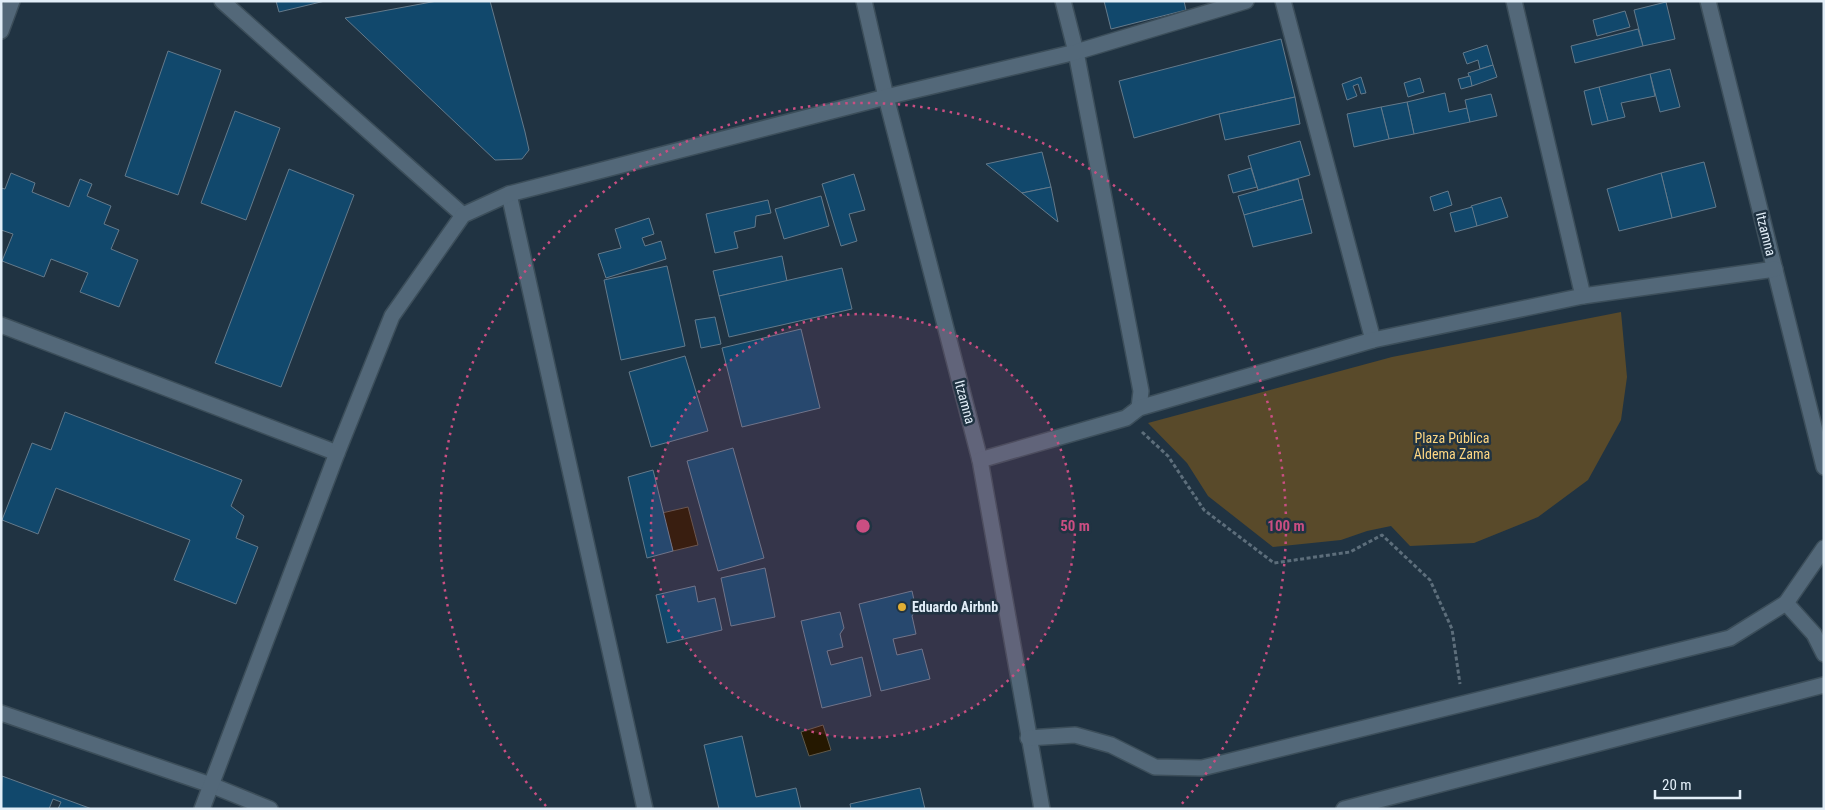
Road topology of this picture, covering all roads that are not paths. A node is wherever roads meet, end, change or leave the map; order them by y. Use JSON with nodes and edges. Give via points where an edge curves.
{"nodes":[{"id":1,"x":12,"y":1,"type":"edge"},
{"id":2,"x":222,"y":1,"type":"edge"},
{"id":3,"x":864,"y":1,"type":"edge"},
{"id":4,"x":1063,"y":1,"type":"edge"},
{"id":5,"x":1246,"y":1,"type":"edge"},
{"id":6,"x":1284,"y":1,"type":"edge"},
{"id":7,"x":1514,"y":1,"type":"edge"},
{"id":8,"x":1708,"y":1,"type":"edge"},
{"id":9,"x":1,"y":31,"type":"edge"},
{"id":10,"x":1076,"y":52,"type":"junction"},
{"id":11,"x":886,"y":97,"type":"junction"},
{"id":12,"x":509,"y":194,"type":"junction"},
{"id":13,"x":463,"y":215,"type":"junction"},
{"id":14,"x":1775,"y":269,"type":"junction"},
{"id":15,"x":1583,"y":296,"type":"junction"},
{"id":16,"x":1,"y":325,"type":"edge"},
{"id":17,"x":1373,"y":340,"type":"junction"},
{"id":18,"x":1139,"y":408,"type":"junction"},
{"id":19,"x":337,"y":453,"type":"junction"},
{"id":20,"x":980,"y":460,"type":"junction"},
{"id":21,"x":1824,"y":468,"type":"edge"},
{"id":22,"x":1824,"y":548,"type":"edge"},
{"id":23,"x":1786,"y":602,"type":"junction"},
{"id":24,"x":1824,"y":654,"type":"edge"},
{"id":25,"x":1824,"y":685,"type":"edge"},
{"id":26,"x":1,"y":713,"type":"edge"},
{"id":27,"x":1028,"y":738,"type":"junction"},
{"id":28,"x":211,"y":786,"type":"junction"},
{"id":29,"x":202,"y":809,"type":"edge"},
{"id":30,"x":270,"y":809,"type":"edge"},
{"id":31,"x":645,"y":809,"type":"edge"},
{"id":32,"x":1042,"y":809,"type":"edge"},
{"id":33,"x":1344,"y":809,"type":"edge"}],
"edges":[{"from":1,"to":9,"type":"street"},
{"from":2,"to":13,"type":"street"},
{"from":3,"to":11,"type":"street","name":"Itzamna"},
{"from":4,"to":10,"type":"street"},
{"from":5,"to":10,"type":"street"},
{"from":6,"to":17,"type":"street"},
{"from":7,"to":15,"type":"street"},
{"from":8,"to":14,"type":"street","name":"Itzamna"},
{"from":10,"to":11,"type":"street"},
{"from":10,"to":18,"type":"street","via":[[1140,391]]},
{"from":11,"to":12,"type":"street"},
{"from":11,"to":20,"type":"street","name":"Itzamna"},
{"from":12,"to":13,"type":"street"},
{"from":12,"to":31,"type":"street"},
{"from":13,"to":19,"type":"street","via":[[392,316]]},
{"from":14,"to":15,"type":"street"},
{"from":14,"to":21,"type":"street","name":"Itzamna"},
{"from":15,"to":17,"type":"street"},
{"from":16,"to":19,"type":"street"},
{"from":17,"to":18,"type":"street"},
{"from":18,"to":20,"type":"street","via":[[1126,418]]},
{"from":19,"to":28,"type":"street"},
{"from":20,"to":27,"type":"street","name":"Itzamna"},
{"from":22,"to":23,"type":"street"},
{"from":23,"to":24,"type":"street","via":[[1814,634]]},
{"from":23,"to":27,"type":"street","via":[[1730,638],[1202,768],[1155,767],[1111,745],[1075,735]]},
{"from":25,"to":33,"type":"street"},
{"from":26,"to":28,"type":"street"},
{"from":27,"to":32,"type":"street","name":"Itzamna"},
{"from":28,"to":29,"type":"street"},
{"from":28,"to":30,"type":"street"}]}
